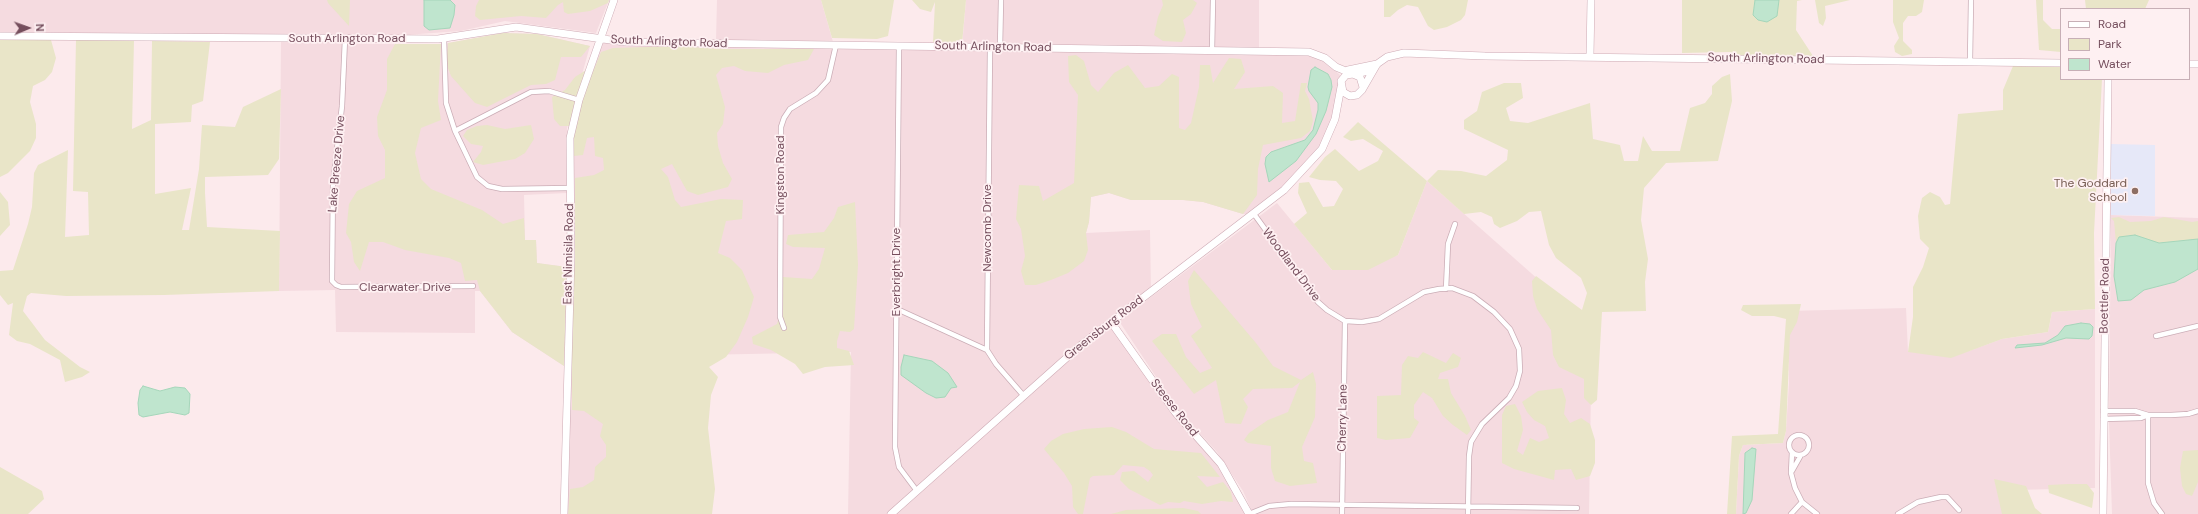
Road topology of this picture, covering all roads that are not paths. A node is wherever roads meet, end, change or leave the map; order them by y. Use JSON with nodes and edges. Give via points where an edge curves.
{"nodes":[{"id":1,"x":614,"y":0,"type":"edge"},
{"id":2,"x":1001,"y":0,"type":"edge"},
{"id":3,"x":1213,"y":0,"type":"edge"},
{"id":4,"x":1591,"y":0,"type":"edge"},
{"id":5,"x":1971,"y":0,"type":"edge"},
{"id":6,"x":0,"y":36,"type":"edge"},
{"id":7,"x":345,"y":39,"type":"junction"},
{"id":8,"x":444,"y":39,"type":"junction"},
{"id":9,"x":601,"y":39,"type":"junction"},
{"id":10,"x":836,"y":45,"type":"junction"},
{"id":11,"x":899,"y":46,"type":"junction"},
{"id":12,"x":990,"y":48,"type":"junction"},
{"id":13,"x":1000,"y":48,"type":"junction"},
{"id":14,"x":1212,"y":51,"type":"junction"},
{"id":15,"x":1590,"y":56,"type":"junction"},
{"id":16,"x":1970,"y":62,"type":"junction"},
{"id":17,"x":2060,"y":62,"type":"edge"},
{"id":18,"x":1336,"y":67,"type":"junction"},
{"id":19,"x":1375,"y":67,"type":"junction"},
{"id":20,"x":1345,"y":70,"type":"junction"},
{"id":21,"x":1354,"y":74,"type":"junction"},
{"id":22,"x":2108,"y":80,"type":"edge"},
{"id":23,"x":1341,"y":84,"type":"junction"},
{"id":24,"x":1363,"y":87,"type":"junction"},
{"id":25,"x":1351,"y":96,"type":"junction"},
{"id":26,"x":579,"y":100,"type":"junction"},
{"id":27,"x":1338,"y":106,"type":"junction"},
{"id":28,"x":455,"y":131,"type":"junction"},
{"id":29,"x":570,"y":188,"type":"junction"},
{"id":30,"x":1254,"y":214,"type":"junction"},
{"id":31,"x":1455,"y":224,"type":"dead end"},
{"id":32,"x":337,"y":286,"type":"joint"},
{"id":33,"x":473,"y":286,"type":"dead end"},
{"id":34,"x":1446,"y":288,"type":"junction"},
{"id":35,"x":897,"y":309,"type":"junction"},
{"id":36,"x":1346,"y":321,"type":"junction"},
{"id":37,"x":1111,"y":322,"type":"junction"},
{"id":38,"x":2198,"y":326,"type":"edge"},
{"id":39,"x":784,"y":328,"type":"dead end"},
{"id":40,"x":2156,"y":336,"type":"dead end"},
{"id":41,"x":987,"y":350,"type":"junction"},
{"id":42,"x":1023,"y":396,"type":"junction"},
{"id":43,"x":2198,"y":411,"type":"edge"},
{"id":44,"x":2103,"y":415,"type":"junction"},
{"id":45,"x":2148,"y":415,"type":"junction"},
{"id":46,"x":1792,"y":452,"type":"junction"},
{"id":47,"x":1801,"y":455,"type":"junction"},
{"id":48,"x":1791,"y":472,"type":"junction"},
{"id":49,"x":917,"y":492,"type":"junction"},
{"id":50,"x":1802,"y":502,"type":"junction"},
{"id":51,"x":1342,"y":505,"type":"junction"},
{"id":52,"x":1468,"y":506,"type":"junction"},
{"id":53,"x":1577,"y":508,"type":"dead end"},
{"id":54,"x":1959,"y":510,"type":"dead end"},
{"id":55,"x":564,"y":514,"type":"edge"},
{"id":56,"x":891,"y":514,"type":"edge"},
{"id":57,"x":1249,"y":514,"type":"edge"},
{"id":58,"x":1342,"y":514,"type":"edge"},
{"id":59,"x":1468,"y":514,"type":"edge"},
{"id":60,"x":1791,"y":514,"type":"edge"},
{"id":61,"x":1817,"y":514,"type":"edge"},
{"id":62,"x":1898,"y":514,"type":"edge"},
{"id":63,"x":2103,"y":514,"type":"edge"},
{"id":64,"x":2162,"y":514,"type":"edge"}],
"edges":[{"from":1,"to":9,"type":"street","name":"East Nimisila Road"},
{"from":2,"to":13,"type":"street"},
{"from":3,"to":14,"type":"street"},
{"from":4,"to":15,"type":"street"},
{"from":5,"to":16,"type":"street"},
{"from":6,"to":7,"type":"street","name":"South Arlington Road"},
{"from":7,"to":8,"type":"street","name":"South Arlington Road"},
{"from":7,"to":32,"type":"street","name":"Lake Breeze Drive","via":[[342,106],[333,183],[332,278]]},
{"from":8,"to":9,"type":"street","name":"South Arlington Road","via":[[516,26]]},
{"from":8,"to":28,"type":"street","via":[[444,94]]},
{"from":9,"to":10,"type":"street","name":"South Arlington Road","via":[[625,42]]},
{"from":9,"to":26,"type":"street","name":"East Nimisila Road"},
{"from":10,"to":11,"type":"street","name":"South Arlington Road"},
{"from":10,"to":39,"type":"street","name":"Kingston Road","via":[[828,80],[790,110],[782,124],[780,317]]},
{"from":11,"to":12,"type":"street","name":"South Arlington Road"},
{"from":11,"to":35,"type":"street","name":"Everbright Drive"},
{"from":12,"to":13,"type":"street","name":"South Arlington Road"},
{"from":12,"to":41,"type":"street","name":"Newcomb Drive"},
{"from":13,"to":14,"type":"street","name":"South Arlington Road"},
{"from":14,"to":18,"type":"street","name":"South Arlington Road","via":[[1309,52],[1325,58]]},
{"from":15,"to":16,"type":"street","name":"South Arlington Road"},
{"from":15,"to":19,"type":"street","name":"South Arlington Road","via":[[1404,53],[1388,57]]},
{"from":16,"to":17,"type":"street","name":"South Arlington Road"},
{"from":18,"to":20,"type":"street","name":"South Arlington Road"},
{"from":18,"to":23,"type":"street"},
{"from":19,"to":20,"type":"street"},
{"from":19,"to":21,"type":"street"},
{"from":19,"to":24,"type":"street"},
{"from":20,"to":21,"type":"street","name":"South Arlington Road"},
{"from":21,"to":23,"type":"street","via":[[1346,75]]},
{"from":21,"to":24,"type":"street","via":[[1362,80]]},
{"from":22,"to":44,"type":"street","name":"Boettler Road"},
{"from":23,"to":25,"type":"street","via":[[1344,92]]},
{"from":23,"to":27,"type":"street"},
{"from":24,"to":25,"type":"street","via":[[1360,93]]},
{"from":25,"to":27,"type":"street"},
{"from":26,"to":28,"type":"street","via":[[549,91],[532,92]]},
{"from":26,"to":29,"type":"street","name":"East Nimisila Road","via":[[570,138]]},
{"from":27,"to":30,"type":"street","name":"Greensburg Road","via":[[1322,149],[1284,190]]},
{"from":28,"to":29,"type":"street","via":[[473,171],[479,180],[488,186],[502,189]]},
{"from":29,"to":55,"type":"street","name":"East Nimisila Road"},
{"from":30,"to":36,"type":"street","name":"Woodland Drive","via":[[1318,302]]},
{"from":30,"to":37,"type":"street","name":"Greensburg Road"},
{"from":31,"to":34,"type":"street","via":[[1448,244]]},
{"from":32,"to":33,"type":"street","name":"Clearwater Drive"},
{"from":34,"to":36,"type":"street","name":"Woodland Drive","via":[[1422,294],[1379,319]]},
{"from":34,"to":52,"type":"street","name":"Woodland Drive","via":[[1458,289],[1473,296],[1500,317],[1515,337],[1521,360],[1513,392],[1479,427],[1471,442]]},
{"from":35,"to":41,"type":"street"},
{"from":35,"to":49,"type":"street","name":"Everbright Drive","via":[[896,455],[902,472]]},
{"from":36,"to":51,"type":"street","name":"Cherry Lane"},
{"from":37,"to":42,"type":"street","name":"Greensburg Road"},
{"from":37,"to":57,"type":"street","name":"Steese Road","via":[[1179,418],[1221,464]]},
{"from":38,"to":40,"type":"street"},
{"from":41,"to":42,"type":"street"},
{"from":42,"to":49,"type":"street","name":"Greensburg Road"},
{"from":43,"to":45,"type":"street","via":[[2179,415]]},
{"from":44,"to":45,"type":"street","via":[[2141,418]]},
{"from":44,"to":45,"type":"street","via":[[2136,411]]},
{"from":44,"to":63,"type":"street","name":"Boettler Road"},
{"from":45,"to":64,"type":"street","via":[[2148,483],[2154,503]]},
{"from":46,"to":47,"type":"street"},
{"from":46,"to":47,"type":"street","via":[[1789,446],[1791,439],[1796,435],[1803,435],[1808,439],[1809,446],[1807,452]]},
{"from":46,"to":48,"type":"street"},
{"from":47,"to":48,"type":"street"},
{"from":48,"to":50,"type":"street"},
{"from":49,"to":56,"type":"street","name":"Greensburg Road"},
{"from":50,"to":60,"type":"street"},
{"from":50,"to":61,"type":"street"},
{"from":51,"to":52,"type":"street"},
{"from":51,"to":57,"type":"street","via":[[1274,505]]},
{"from":51,"to":58,"type":"street","name":"Cherry Lane"},
{"from":52,"to":53,"type":"street"},
{"from":52,"to":59,"type":"street","name":"Woodland Drive"},
{"from":54,"to":62,"type":"street","via":[[1947,497],[1941,496],[1918,502]]}]}
